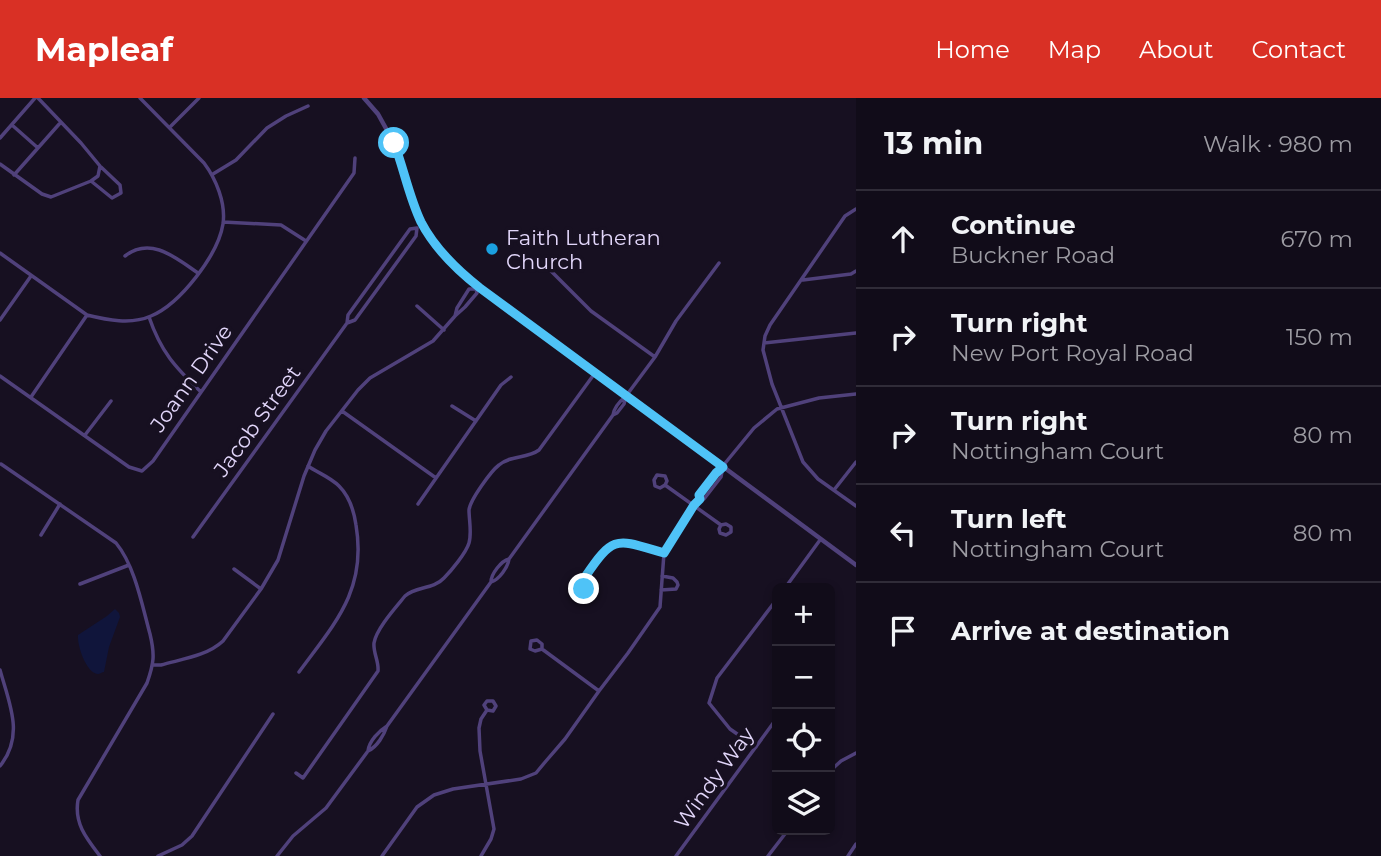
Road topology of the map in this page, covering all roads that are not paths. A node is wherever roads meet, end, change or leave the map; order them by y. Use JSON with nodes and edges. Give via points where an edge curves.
{"nodes":[{"id":1,"x":37,"y":98,"type":"edge"},
{"id":2,"x":140,"y":98,"type":"edge"},
{"id":3,"x":199,"y":98,"type":"edge"},
{"id":4,"x":364,"y":98,"type":"edge"},
{"id":5,"x":308,"y":106,"type":"dead end"},
{"id":6,"x":61,"y":122,"type":"junction"},
{"id":7,"x":12,"y":125,"type":"junction"},
{"id":8,"x":170,"y":127,"type":"junction"},
{"id":9,"x":0,"y":138,"type":"edge"},
{"id":10,"x":38,"y":149,"type":"junction"},
{"id":11,"x":355,"y":158,"type":"dead end"},
{"id":12,"x":0,"y":164,"type":"edge"},
{"id":13,"x":100,"y":166,"type":"junction"},
{"id":14,"x":213,"y":174,"type":"junction"},
{"id":15,"x":14,"y":175,"type":"junction"},
{"id":16,"x":91,"y":181,"type":"junction"},
{"id":17,"x":856,"y":210,"type":"edge"},
{"id":18,"x":223,"y":222,"type":"junction"},
{"id":19,"x":421,"y":222,"type":"junction"},
{"id":20,"x":417,"y":228,"type":"junction"},
{"id":21,"x":306,"y":241,"type":"junction"},
{"id":22,"x":0,"y":253,"type":"edge"},
{"id":23,"x":125,"y":256,"type":"dead end"},
{"id":24,"x":541,"y":261,"type":"dead end"},
{"id":25,"x":719,"y":263,"type":"dead end"},
{"id":26,"x":856,"y":271,"type":"edge"},
{"id":27,"x":198,"y":273,"type":"junction"},
{"id":28,"x":31,"y":276,"type":"junction"},
{"id":29,"x":802,"y":280,"type":"junction"},
{"id":30,"x":477,"y":288,"type":"junction"},
{"id":31,"x":417,"y":306,"type":"dead end"},
{"id":32,"x":87,"y":315,"type":"junction"},
{"id":33,"x":455,"y":316,"type":"junction"},
{"id":34,"x":149,"y":317,"type":"junction"},
{"id":35,"x":0,"y":320,"type":"edge"},
{"id":36,"x":347,"y":323,"type":"junction"},
{"id":37,"x":444,"y":330,"type":"junction"},
{"id":38,"x":856,"y":333,"type":"edge"},
{"id":39,"x":764,"y":343,"type":"junction"},
{"id":40,"x":655,"y":357,"type":"junction"},
{"id":41,"x":595,"y":373,"type":"junction"},
{"id":42,"x":0,"y":376,"type":"edge"},
{"id":43,"x":511,"y":377,"type":"dead end"},
{"id":44,"x":201,"y":392,"type":"junction"},
{"id":45,"x":856,"y":394,"type":"edge"},
{"id":46,"x":626,"y":396,"type":"junction"},
{"id":47,"x":31,"y":397,"type":"junction"},
{"id":48,"x":111,"y":401,"type":"dead end"},
{"id":49,"x":452,"y":405,"type":"dead end"},
{"id":50,"x":782,"y":407,"type":"junction"},
{"id":51,"x":342,"y":411,"type":"junction"},
{"id":52,"x":476,"y":421,"type":"junction"},
{"id":53,"x":86,"y":435,"type":"junction"},
{"id":54,"x":856,"y":462,"type":"edge"},
{"id":55,"x":1,"y":464,"type":"edge"},
{"id":56,"x":307,"y":466,"type":"junction"},
{"id":57,"x":723,"y":467,"type":"junction"},
{"id":58,"x":436,"y":478,"type":"junction"},
{"id":59,"x":665,"y":485,"type":"dead end"},
{"id":60,"x":834,"y":490,"type":"junction"},
{"id":61,"x":60,"y":504,"type":"junction"},
{"id":62,"x":418,"y":504,"type":"dead end"},
{"id":63,"x":694,"y":505,"type":"junction"},
{"id":64,"x":856,"y":506,"type":"edge"},
{"id":65,"x":721,"y":525,"type":"dead end"},
{"id":66,"x":41,"y":535,"type":"dead end"},
{"id":67,"x":193,"y":537,"type":"dead end"},
{"id":68,"x":820,"y":540,"type":"junction"},
{"id":69,"x":664,"y":553,"type":"junction"},
{"id":70,"x":129,"y":565,"type":"junction"},
{"id":71,"x":856,"y":565,"type":"edge"},
{"id":72,"x":234,"y":569,"type":"dead end"},
{"id":73,"x":662,"y":576,"type":"junction"},
{"id":74,"x":585,"y":577,"type":"dead end"},
{"id":75,"x":789,"y":583,"type":"edge"},
{"id":76,"x":80,"y":584,"type":"dead end"},
{"id":77,"x":261,"y":589,"type":"junction"},
{"id":78,"x":661,"y":590,"type":"junction"},
{"id":79,"x":772,"y":607,"type":"edge"},
{"id":80,"x":542,"y":649,"type":"dead end"},
{"id":81,"x":153,"y":666,"type":"junction"},
{"id":82,"x":0,"y":670,"type":"edge"},
{"id":83,"x":299,"y":671,"type":"dead end"},
{"id":84,"x":3,"y":690,"type":"edge"},
{"id":85,"x":599,"y":691,"type":"junction"},
{"id":86,"x":487,"y":710,"type":"dead end"},
{"id":87,"x":273,"y":713,"type":"dead end"},
{"id":88,"x":772,"y":726,"type":"edge"},
{"id":89,"x":756,"y":747,"type":"junction"},
{"id":90,"x":856,"y":753,"type":"edge"},
{"id":91,"x":0,"y":766,"type":"edge"},
{"id":92,"x":835,"y":766,"type":"edge"},
{"id":93,"x":296,"y":773,"type":"dead end"},
{"id":94,"x":486,"y":784,"type":"junction"},
{"id":95,"x":784,"y":835,"type":"edge"},
{"id":96,"x":856,"y":844,"type":"edge"},
{"id":97,"x":100,"y":856,"type":"edge"},
{"id":98,"x":158,"y":856,"type":"edge"},
{"id":99,"x":277,"y":856,"type":"edge"},
{"id":100,"x":382,"y":856,"type":"edge"},
{"id":101,"x":481,"y":856,"type":"edge"},
{"id":102,"x":676,"y":856,"type":"edge"},
{"id":103,"x":768,"y":856,"type":"edge"},
{"id":104,"x":848,"y":856,"type":"edge"}],
"edges":[{"from":1,"to":6,"type":"street"},
{"from":1,"to":7,"type":"street"},
{"from":2,"to":8,"type":"street"},
{"from":3,"to":8,"type":"street"},
{"from":4,"to":19,"type":"street","via":[[394,143]]},
{"from":5,"to":14,"type":"street","via":[[267,128],[236,160]]},
{"from":6,"to":10,"type":"street"},
{"from":6,"to":13,"type":"street"},
{"from":7,"to":9,"type":"street"},
{"from":7,"to":10,"type":"street"},
{"from":8,"to":14,"type":"street"},
{"from":10,"to":15,"type":"street"},
{"from":11,"to":21,"type":"street","name":"Joann Drive","via":[[354,173]]},
{"from":12,"to":15,"type":"street"},
{"from":13,"to":16,"type":"street"},
{"from":13,"to":16,"type":"street","via":[[120,185],[121,193],[112,198]]},
{"from":14,"to":18,"type":"street"},
{"from":15,"to":16,"type":"street","via":[[51,197]]},
{"from":17,"to":29,"type":"street","via":[[845,216]]},
{"from":18,"to":21,"type":"street","via":[[281,225]]},
{"from":18,"to":27,"type":"street","via":[[216,245]]},
{"from":19,"to":20,"type":"street","name":"Jacob Street"},
{"from":19,"to":30,"type":"street","via":[[450,262]]},
{"from":20,"to":36,"type":"street","name":"Jacob Street","via":[[416,236],[355,320]]},
{"from":20,"to":36,"type":"street","name":"Jacob Street","via":[[410,229],[375,275]]},
{"from":21,"to":44,"type":"street","name":"Joann Drive"},
{"from":22,"to":28,"type":"street"},
{"from":23,"to":27,"type":"street","via":[[137,248],[155,248]]},
{"from":24,"to":40,"type":"street","via":[[591,311]]},
{"from":25,"to":40,"type":"street"},
{"from":26,"to":29,"type":"street"},
{"from":27,"to":34,"type":"street","via":[[179,298]]},
{"from":28,"to":32,"type":"street"},
{"from":28,"to":35,"type":"street"},
{"from":29,"to":39,"type":"street","via":[[770,325]]},
{"from":30,"to":33,"type":"street"},
{"from":30,"to":33,"type":"street","via":[[469,289]]},
{"from":30,"to":41,"type":"street"},
{"from":31,"to":37,"type":"street"},
{"from":32,"to":34,"type":"street","via":[[127,321]]},
{"from":32,"to":47,"type":"street"},
{"from":33,"to":37,"type":"street"},
{"from":34,"to":44,"type":"street","via":[[169,358]]},
{"from":36,"to":67,"type":"street","name":"Jacob Street"},
{"from":37,"to":51,"type":"street","via":[[370,378]]},
{"from":38,"to":39,"type":"street"},
{"from":39,"to":50,"type":"street"},
{"from":40,"to":46,"type":"street"},
{"from":41,"to":46,"type":"street"},
{"from":41,"to":93,"type":"street","via":[[539,450],[497,466],[469,506],[466,548],[442,581],[405,596],[376,637],[378,671],[303,778]]},
{"from":42,"to":47,"type":"street","name":"Joann Drive"},
{"from":43,"to":52,"type":"street"},
{"from":44,"to":53,"type":"street","name":"Joann Drive","via":[[142,471],[129,467]]},
{"from":45,"to":50,"type":"street"},
{"from":46,"to":57,"type":"street"},
{"from":46,"to":99,"type":"street","via":[[509,559],[503,560],[373,749],[326,808]]},
{"from":47,"to":53,"type":"street","name":"Joann Drive"},
{"from":48,"to":53,"type":"street"},
{"from":49,"to":52,"type":"street"},
{"from":50,"to":57,"type":"street","via":[[754,428]]},
{"from":50,"to":60,"type":"street","via":[[803,462]]},
{"from":51,"to":56,"type":"street"},
{"from":51,"to":58,"type":"street"},
{"from":52,"to":58,"type":"street"},
{"from":54,"to":60,"type":"street"},
{"from":55,"to":61,"type":"street"},
{"from":56,"to":77,"type":"street","via":[[284,546]]},
{"from":56,"to":83,"type":"street","via":[[347,495],[355,517],[358,557],[349,599]]},
{"from":57,"to":63,"type":"street"},
{"from":57,"to":68,"type":"street"},
{"from":58,"to":62,"type":"street"},
{"from":59,"to":63,"type":"street"},
{"from":60,"to":64,"type":"street"},
{"from":61,"to":66,"type":"street"},
{"from":61,"to":70,"type":"street","via":[[116,543]]},
{"from":63,"to":65,"type":"street"},
{"from":63,"to":69,"type":"street"},
{"from":68,"to":71,"type":"street"},
{"from":68,"to":75,"type":"street"},
{"from":69,"to":73,"type":"street"},
{"from":69,"to":74,"type":"street","via":[[628,542],[611,545]]},
{"from":70,"to":76,"type":"street"},
{"from":70,"to":81,"type":"street","via":[[150,634]]},
{"from":72,"to":77,"type":"street"},
{"from":73,"to":78,"type":"street"},
{"from":73,"to":78,"type":"street","via":[[673,578],[678,585],[673,591]]},
{"from":77,"to":81,"type":"street","via":[[216,647]]},
{"from":78,"to":85,"type":"street","via":[[660,607]]},
{"from":79,"to":89,"type":"street","via":[[717,678],[709,703],[730,729]]},
{"from":80,"to":85,"type":"street"},
{"from":81,"to":97,"type":"street","via":[[78,800],[80,828]]},
{"from":82,"to":84,"type":"street"},
{"from":84,"to":91,"type":"street","via":[[14,729],[9,753]]},
{"from":85,"to":94,"type":"street","via":[[536,773]]},
{"from":86,"to":94,"type":"street","via":[[479,728]]},
{"from":87,"to":98,"type":"street","via":[[192,835]]},
{"from":88,"to":89,"type":"street","name":"Windy Way"},
{"from":89,"to":102,"type":"street","name":"Windy Way"},
{"from":90,"to":92,"type":"street"},
{"from":94,"to":100,"type":"street","via":[[434,794],[417,807]]},
{"from":94,"to":101,"type":"street","via":[[494,829]]},
{"from":95,"to":103,"type":"street"},
{"from":96,"to":104,"type":"street"}]}
